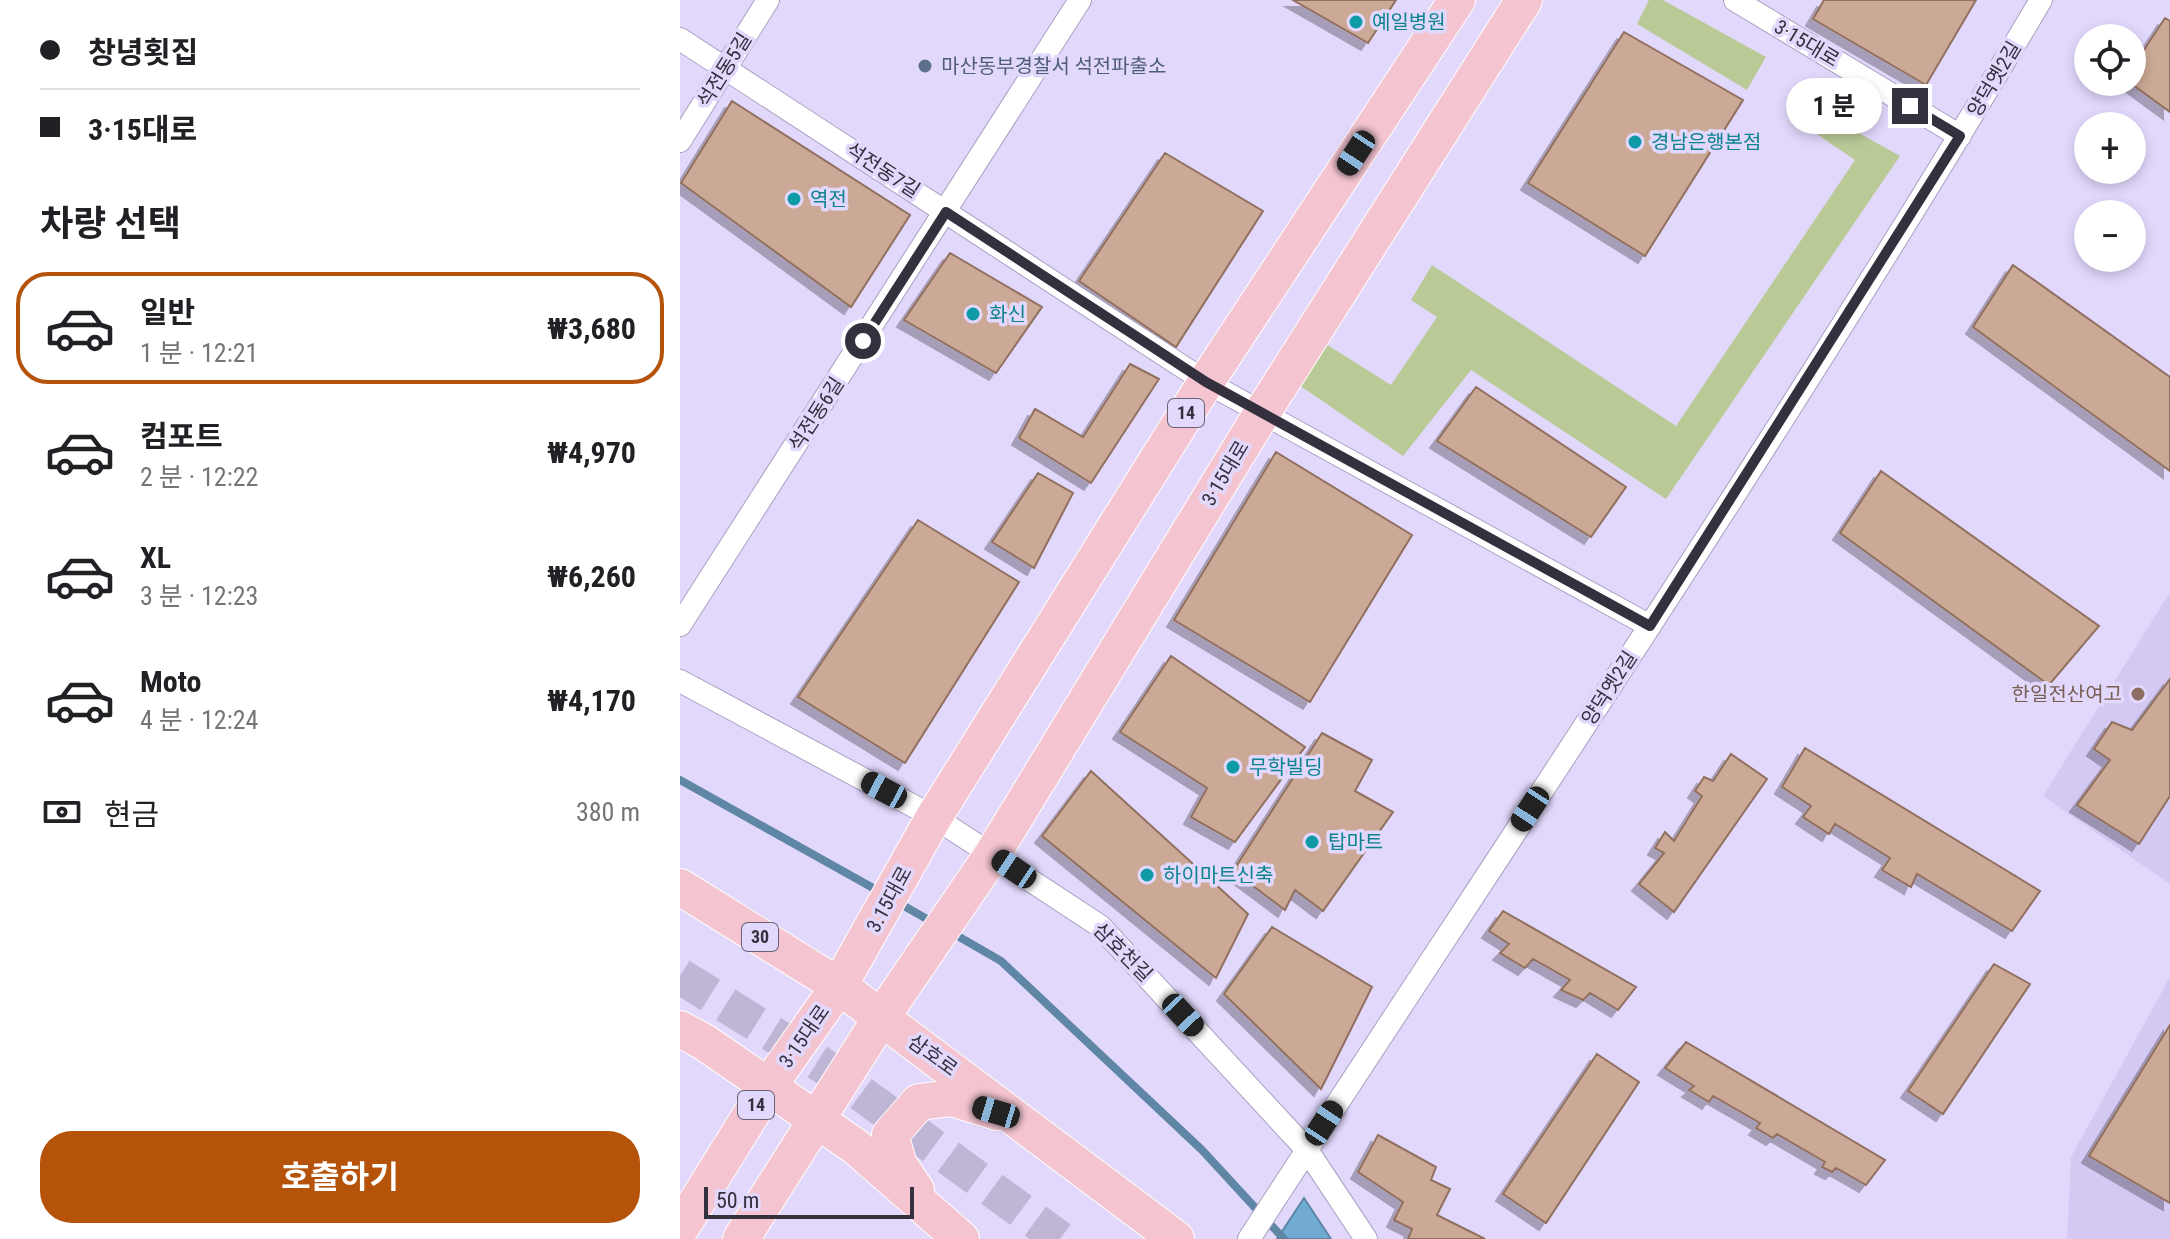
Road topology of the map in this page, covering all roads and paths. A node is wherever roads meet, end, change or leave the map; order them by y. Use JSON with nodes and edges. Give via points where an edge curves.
{"nodes":[{"id":1,"x":768,"y":0,"type":"edge"},
{"id":2,"x":1080,"y":0,"type":"edge"},
{"id":3,"x":1457,"y":0,"type":"edge"},
{"id":4,"x":1524,"y":0,"type":"edge"},
{"id":5,"x":1735,"y":0,"type":"edge"},
{"id":6,"x":2041,"y":0,"type":"edge"},
{"id":7,"x":680,"y":39,"type":"edge"},
{"id":8,"x":726,"y":67,"type":"junction"},
{"id":9,"x":1960,"y":136,"type":"junction"},
{"id":10,"x":680,"y":141,"type":"edge"},
{"id":11,"x":946,"y":212,"type":"junction"},
{"id":12,"x":1206,"y":382,"type":"junction"},
{"id":13,"x":1262,"y":413,"type":"junction"},
{"id":14,"x":680,"y":625,"type":"edge"},
{"id":15,"x":1650,"y":626,"type":"junction"},
{"id":16,"x":680,"y":681,"type":"edge"},
{"id":17,"x":930,"y":825,"type":"junction"},
{"id":18,"x":988,"y":861,"type":"junction"},
{"id":19,"x":680,"y":887,"type":"edge"},
{"id":20,"x":845,"y":976,"type":"junction"},
{"id":21,"x":890,"y":1006,"type":"junction"},
{"id":22,"x":680,"y":1029,"type":"edge"},
{"id":23,"x":768,"y":1087,"type":"junction"},
{"id":24,"x":1017,"y":1118,"type":"junction"},
{"id":25,"x":817,"y":1121,"type":"junction"},
{"id":26,"x":1302,"y":1158,"type":"junction"},
{"id":27,"x":948,"y":1228,"type":"edge"},
{"id":28,"x":680,"y":1229,"type":"edge"},
{"id":29,"x":741,"y":1239,"type":"edge"},
{"id":30,"x":1176,"y":1239,"type":"edge"},
{"id":31,"x":1249,"y":1239,"type":"edge"},
{"id":32,"x":1366,"y":1239,"type":"edge"}],
"edges":[{"from":1,"to":8,"type":"street","name":"석전동5길"},
{"from":2,"to":11,"type":"street","name":"석전동6길"},
{"from":3,"to":12,"type":"main road","number":"14"},
{"from":4,"to":13,"type":"main road","name":"3·15대로"},
{"from":5,"to":9,"type":"street","name":"3·15대로"},
{"from":6,"to":9,"type":"street","name":"양덕옛2길"},
{"from":7,"to":8,"type":"street","name":"석전동7길"},
{"from":8,"to":10,"type":"street","name":"석전동5길"},
{"from":8,"to":11,"type":"street","name":"석전동7길"},
{"from":9,"to":15,"type":"street","name":"양덕옛2길"},
{"from":11,"to":12,"type":"street","name":"석전동7길"},
{"from":11,"to":14,"type":"street","name":"석전동6길"},
{"from":12,"to":13,"type":"street","name":"석전동7길"},
{"from":12,"to":17,"type":"main road","number":"14"},
{"from":13,"to":15,"type":"street","name":"석전동7길"},
{"from":13,"to":18,"type":"main road","name":"3·15대로"},
{"from":15,"to":26,"type":"street","name":"양덕옛2길"},
{"from":16,"to":17,"type":"street","name":"삼호천길"},
{"from":17,"to":18,"type":"street","name":"삼호천길"},
{"from":17,"to":20,"type":"main road","name":"3.15대로","number":"14"},
{"from":18,"to":21,"type":"main road"},
{"from":18,"to":26,"type":"street","name":"삼호천길","via":[[1100,926]]},
{"from":19,"to":20,"type":"main road","name":"삼호로","number":"30"},
{"from":20,"to":21,"type":"main road","name":"삼호로"},
{"from":20,"to":23,"type":"main road","name":"3·15대로","number":"14"},
{"from":21,"to":24,"type":"main road","name":"삼호로"},
{"from":21,"to":25,"type":"main road"},
{"from":22,"to":23,"type":"main road"},
{"from":23,"to":25,"type":"main road"},
{"from":23,"to":28,"type":"main road","name":"3·15대로","number":"14"},
{"from":24,"to":27,"type":"main road","via":[[952,1098],[919,1102],[890,1135],[899,1165]]},
{"from":24,"to":30,"type":"main road","name":"삼호로"},
{"from":25,"to":27,"type":"main road","via":[[856,1147]]},
{"from":25,"to":29,"type":"main road"},
{"from":26,"to":31,"type":"street","name":"양덕옛2길"},
{"from":26,"to":32,"type":"street","name":"삼호천길"}]}
